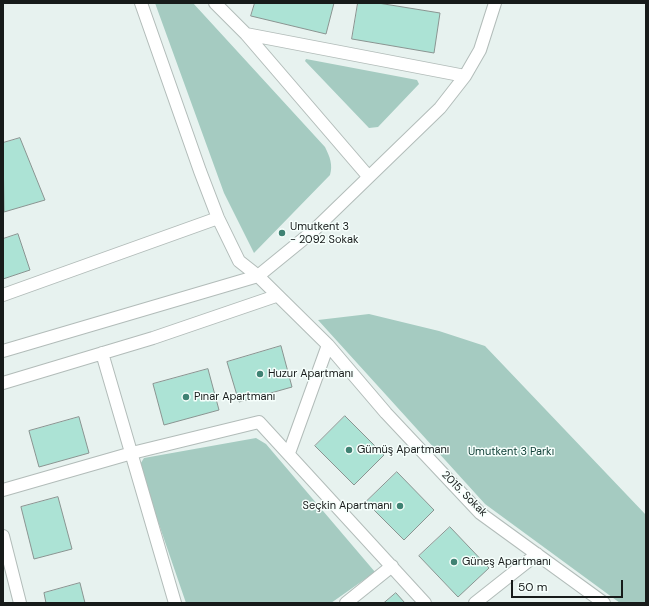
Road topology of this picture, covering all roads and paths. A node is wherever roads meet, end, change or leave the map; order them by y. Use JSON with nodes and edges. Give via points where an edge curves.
{"nodes":[{"id":1,"x":141,"y":3,"type":"edge"},
{"id":2,"x":215,"y":3,"type":"edge"},
{"id":3,"x":495,"y":3,"type":"edge"},
{"id":4,"x":246,"y":34,"type":"junction"},
{"id":5,"x":465,"y":76,"type":"junction"},
{"id":6,"x":368,"y":176,"type":"junction"},
{"id":7,"x":218,"y":218,"type":"junction"},
{"id":8,"x":258,"y":276,"type":"junction"},
{"id":9,"x":3,"y":295,"type":"edge"},
{"id":10,"x":276,"y":296,"type":"junction"},
{"id":11,"x":328,"y":345,"type":"junction"},
{"id":12,"x":3,"y":351,"type":"edge"},
{"id":13,"x":102,"y":354,"type":"junction"},
{"id":14,"x":3,"y":383,"type":"edge"},
{"id":15,"x":132,"y":453,"type":"junction"},
{"id":16,"x":289,"y":453,"type":"junction"},
{"id":17,"x":3,"y":490,"type":"edge"},
{"id":18,"x":3,"y":536,"type":"edge"},
{"id":19,"x":536,"y":554,"type":"junction"},
{"id":20,"x":392,"y":566,"type":"junction"},
{"id":21,"x":20,"y":603,"type":"edge"},
{"id":22,"x":175,"y":603,"type":"edge"},
{"id":23,"x":346,"y":603,"type":"edge"},
{"id":24,"x":425,"y":603,"type":"edge"},
{"id":25,"x":475,"y":603,"type":"edge"},
{"id":26,"x":604,"y":603,"type":"edge"}],
"edges":[{"from":1,"to":7,"type":"street","name":"2015. Sokak"},
{"from":2,"to":4,"type":"street"},
{"from":3,"to":5,"type":"street","via":[[480,50]]},
{"from":4,"to":5,"type":"street"},
{"from":4,"to":6,"type":"street"},
{"from":5,"to":6,"type":"street","via":[[440,108]]},
{"from":6,"to":8,"type":"street","via":[[312,232]]},
{"from":7,"to":8,"type":"street","name":"2015. Sokak","via":[[239,261]]},
{"from":7,"to":9,"type":"street"},
{"from":8,"to":10,"type":"street","name":"2015. Sokak"},
{"from":8,"to":12,"type":"street"},
{"from":10,"to":11,"type":"street","name":"2015. Sokak"},
{"from":10,"to":13,"type":"street"},
{"from":11,"to":16,"type":"street"},
{"from":11,"to":19,"type":"street","name":"2015. Sokak","via":[[386,413],[480,513]]},
{"from":13,"to":14,"type":"street"},
{"from":13,"to":15,"type":"street"},
{"from":15,"to":16,"type":"street","via":[[259,422]]},
{"from":15,"to":17,"type":"street"},
{"from":15,"to":22,"type":"street"},
{"from":16,"to":20,"type":"street"},
{"from":18,"to":21,"type":"street"},
{"from":19,"to":25,"type":"street"},
{"from":19,"to":26,"type":"street","name":"2015. Sokak"},
{"from":20,"to":23,"type":"street"},
{"from":20,"to":24,"type":"street"}]}
